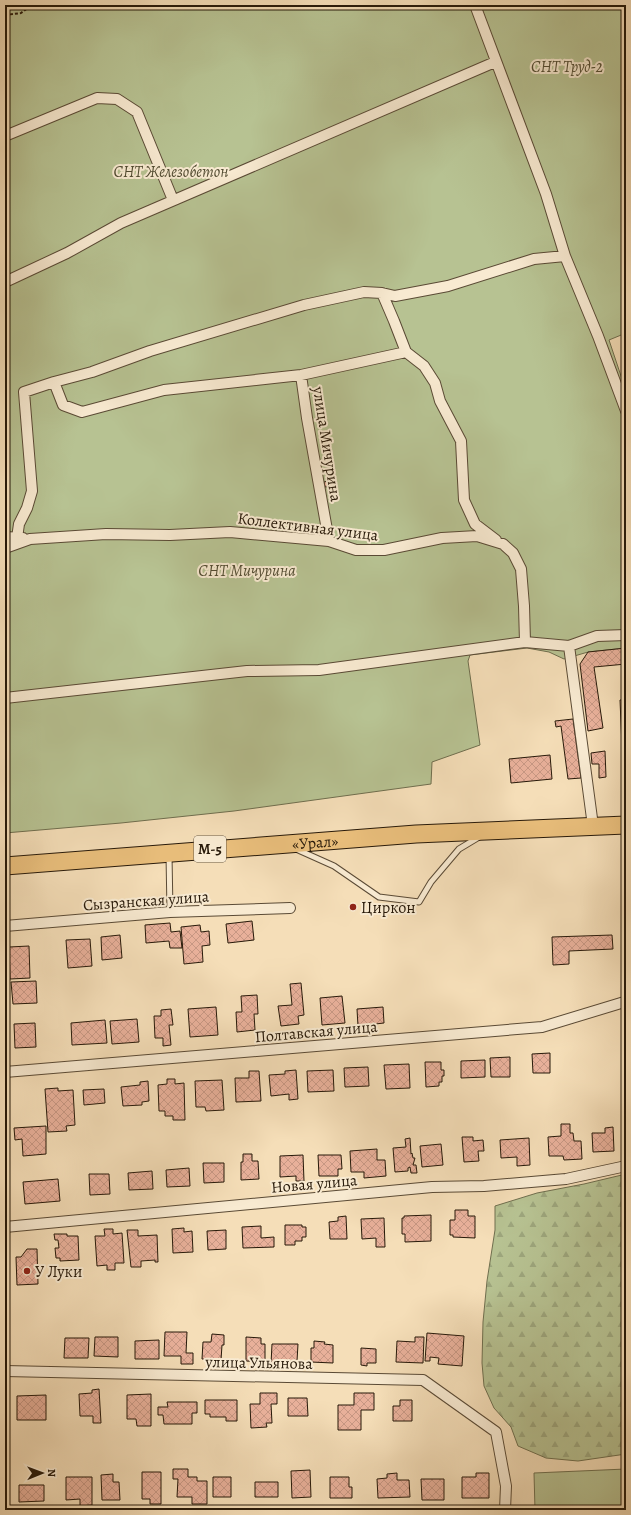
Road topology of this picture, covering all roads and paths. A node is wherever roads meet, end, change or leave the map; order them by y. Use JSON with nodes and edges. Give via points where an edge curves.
{"nodes":[{"id":1,"x":32,"y":5,"type":"edge"},
{"id":2,"x":475,"y":5,"type":"edge"},
{"id":3,"x":5,"y":15,"type":"edge"},
{"id":4,"x":495,"y":62,"type":"junction"},
{"id":5,"x":5,"y":136,"type":"edge"},
{"id":6,"x":173,"y":200,"type":"junction"},
{"id":7,"x":564,"y":256,"type":"junction"},
{"id":8,"x":5,"y":282,"type":"edge"},
{"id":9,"x":382,"y":293,"type":"junction"},
{"id":10,"x":406,"y":352,"type":"junction"},
{"id":11,"x":301,"y":375,"type":"junction"},
{"id":12,"x":54,"y":382,"type":"junction"},
{"id":13,"x":626,"y":411,"type":"edge"},
{"id":14,"x":5,"y":537,"type":"edge"},
{"id":15,"x":18,"y":538,"type":"junction"},
{"id":16,"x":30,"y":539,"type":"junction"},
{"id":17,"x":329,"y":541,"type":"junction"},
{"id":18,"x":503,"y":544,"type":"junction"},
{"id":19,"x":5,"y":548,"type":"edge"},
{"id":20,"x":626,"y":635,"type":"edge"},
{"id":21,"x":525,"y":642,"type":"junction"},
{"id":22,"x":569,"y":646,"type":"junction"},
{"id":23,"x":5,"y":698,"type":"edge"},
{"id":24,"x":626,"y":825,"type":"edge"},
{"id":25,"x":593,"y":826,"type":"junction"},
{"id":26,"x":490,"y":831,"type":"junction"},
{"id":27,"x":284,"y":844,"type":"junction"},
{"id":28,"x":169,"y":853,"type":"junction"},
{"id":29,"x":5,"y":866,"type":"edge"},
{"id":30,"x":290,"y":908,"type":"dead end"},
{"id":31,"x":170,"y":912,"type":"junction"},
{"id":32,"x":5,"y":926,"type":"edge"},
{"id":33,"x":626,"y":1002,"type":"edge"},
{"id":34,"x":5,"y":1072,"type":"edge"},
{"id":35,"x":626,"y":1166,"type":"edge"},
{"id":36,"x":5,"y":1227,"type":"edge"},
{"id":37,"x":5,"y":1371,"type":"edge"},
{"id":38,"x":505,"y":1510,"type":"edge"}],
"edges":[{"from":1,"to":3,"type":"path","via":[[21,13]]},
{"from":2,"to":4,"type":"street"},
{"from":4,"to":6,"type":"street"},
{"from":4,"to":7,"type":"street","via":[[546,194]]},
{"from":5,"to":6,"type":"street","via":[[97,98],[116,99],[137,112]]},
{"from":6,"to":8,"type":"street","via":[[121,223],[67,253]]},
{"from":7,"to":9,"type":"street","via":[[534,259],[448,286],[395,296]]},
{"from":7,"to":13,"type":"street"},
{"from":9,"to":10,"type":"street"},
{"from":9,"to":12,"type":"street","via":[[364,292],[304,305]]},
{"from":10,"to":11,"type":"street"},
{"from":10,"to":18,"type":"street","via":[[424,366],[435,383],[440,401],[461,441],[464,500],[475,524]]},
{"from":11,"to":12,"type":"street","via":[[164,390],[82,412],[63,405]]},
{"from":11,"to":17,"type":"street","name":"улица Мичурина"},
{"from":12,"to":15,"type":"street","via":[[24,392],[32,491],[19,524]]},
{"from":14,"to":15,"type":"street"},
{"from":15,"to":16,"type":"street"},
{"from":16,"to":17,"type":"street","name":"Коллективная улица","via":[[106,534],[170,535],[230,532]]},
{"from":16,"to":19,"type":"street","name":"Коллективная улица"},
{"from":17,"to":18,"type":"street","name":"Коллективная улица","via":[[356,550],[384,550],[449,537],[477,536]]},
{"from":18,"to":21,"type":"street","via":[[513,554],[521,570]]},
{"from":20,"to":22,"type":"street","via":[[597,636]]},
{"from":21,"to":22,"type":"street"},
{"from":21,"to":23,"type":"street","via":[[319,670],[247,671]]},
{"from":22,"to":25,"type":"street"},
{"from":24,"to":25,"type":"highway","name":"«Урал»","number":"М-5"},
{"from":25,"to":26,"type":"highway","name":"«Урал»","number":"М-5"},
{"from":26,"to":27,"type":"highway","name":"«Урал»","number":"М-5"},
{"from":26,"to":27,"type":"lane","via":[[459,849],[431,882],[419,902],[379,897],[334,866]]},
{"from":27,"to":28,"type":"highway","name":"«Урал»","number":"М-5"},
{"from":28,"to":29,"type":"highway","name":"«Урал»","number":"М-5"},
{"from":28,"to":31,"type":"lane"},
{"from":30,"to":31,"type":"street","name":"Сызранская улица"},
{"from":31,"to":32,"type":"street","name":"Сызранская улица"},
{"from":33,"to":34,"type":"street","name":"Полтавская улица","via":[[542,1027]]},
{"from":35,"to":36,"type":"street","name":"Новая улица","via":[[566,1179],[484,1186],[432,1187]]},
{"from":37,"to":38,"type":"street","name":"улица Ульянова","via":[[423,1380],[496,1432],[506,1486]]}]}
